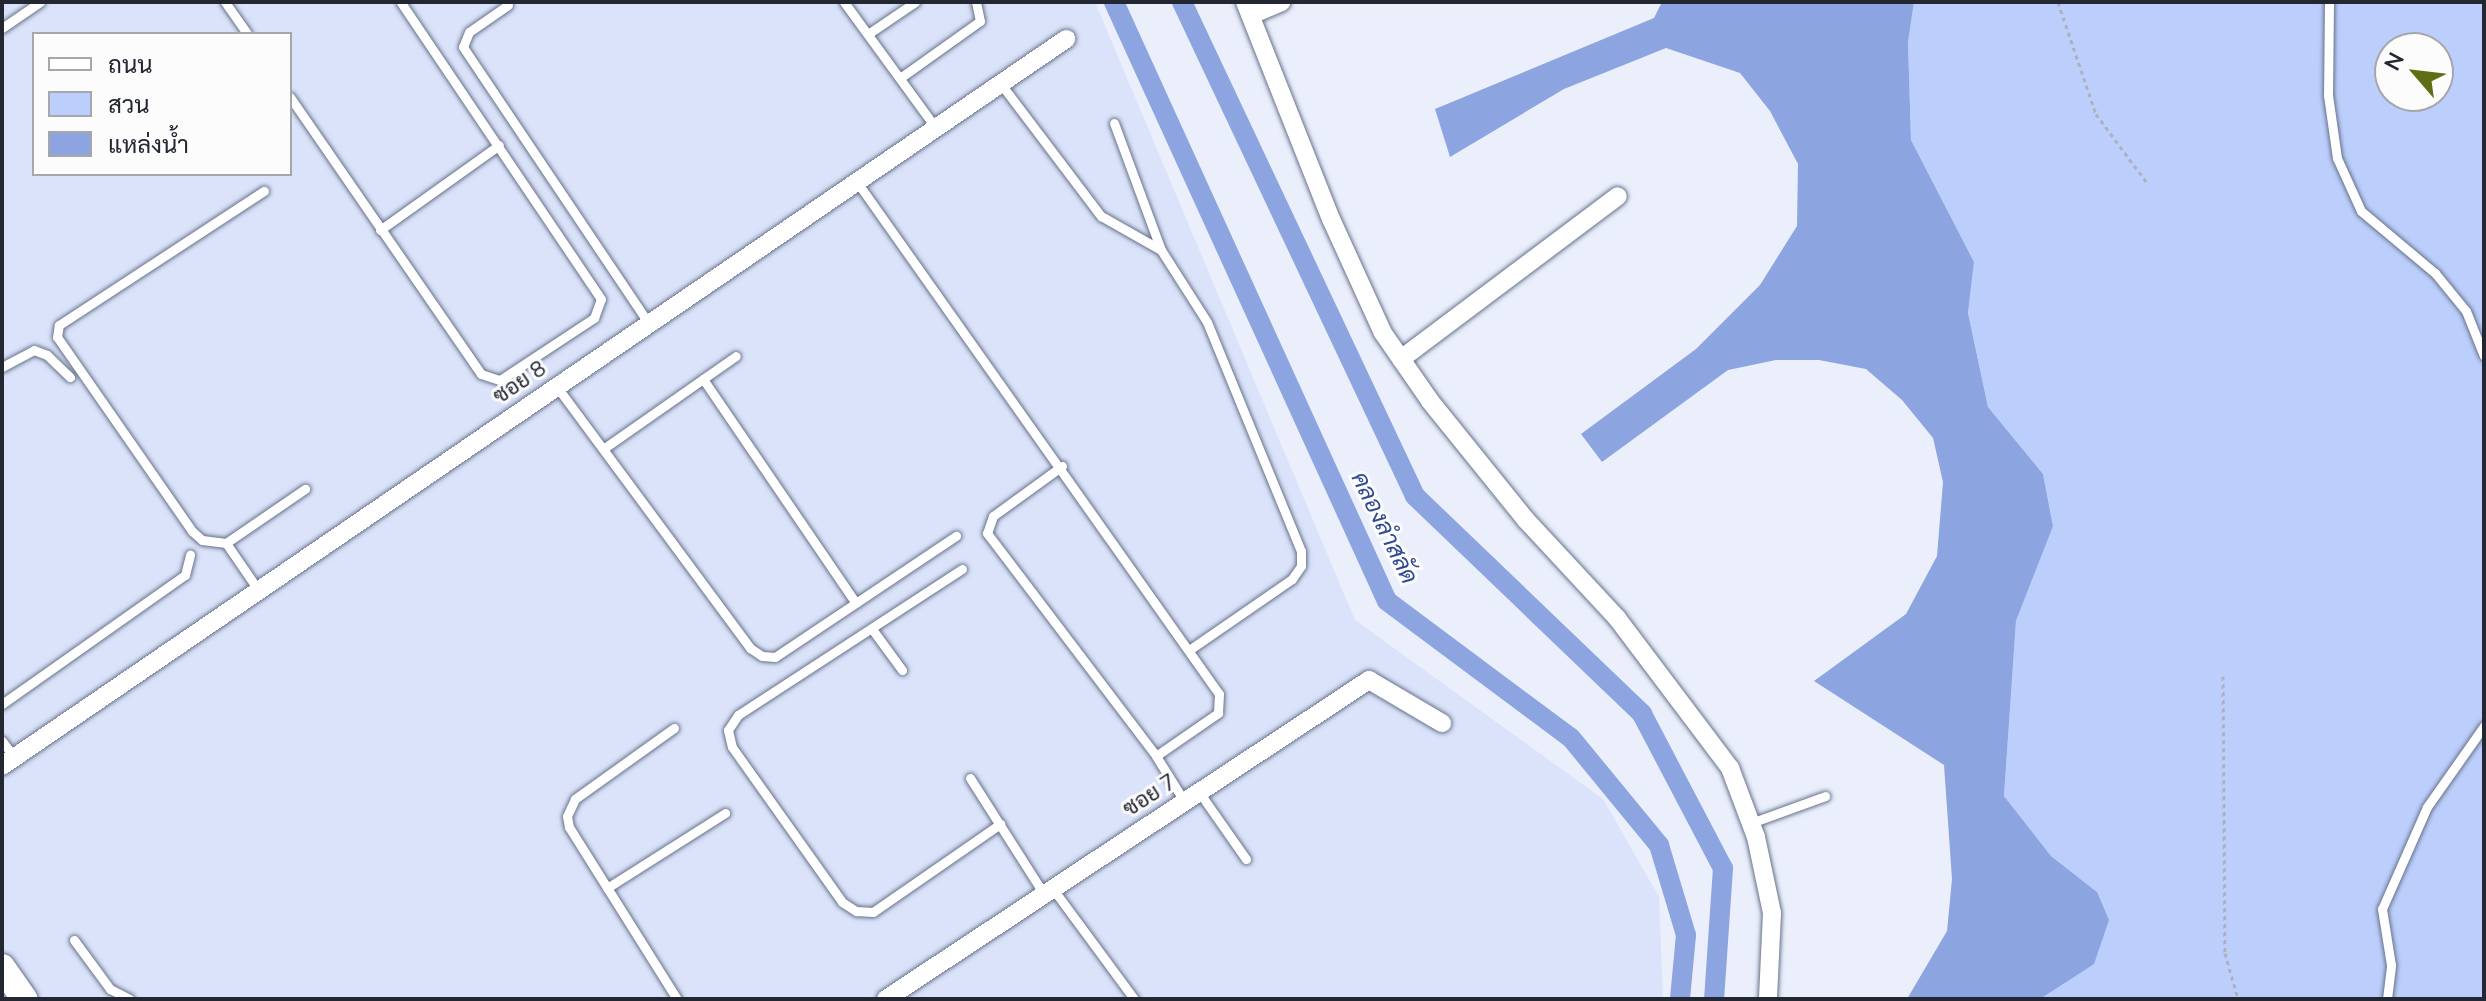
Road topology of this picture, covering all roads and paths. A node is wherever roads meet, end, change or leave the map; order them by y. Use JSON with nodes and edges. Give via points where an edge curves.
{"nodes":[{"id":1,"x":225,"y":2,"type":"edge"},
{"id":2,"x":401,"y":2,"type":"edge"},
{"id":3,"x":844,"y":2,"type":"edge"},
{"id":4,"x":915,"y":2,"type":"edge"},
{"id":5,"x":976,"y":2,"type":"edge"},
{"id":6,"x":1281,"y":2,"type":"edge"},
{"id":7,"x":2058,"y":2,"type":"edge"},
{"id":8,"x":2329,"y":2,"type":"edge"},
{"id":9,"x":38,"y":3,"type":"edge"},
{"id":10,"x":508,"y":5,"type":"dead end"},
{"id":11,"x":1248,"y":8,"type":"edge"},
{"id":12,"x":2,"y":28,"type":"edge"},
{"id":13,"x":246,"y":32,"type":"edge"},
{"id":14,"x":868,"y":34,"type":"junction"},
{"id":15,"x":1066,"y":39,"type":"dead end"},
{"id":16,"x":900,"y":78,"type":"junction"},
{"id":17,"x":1001,"y":84,"type":"junction"},
{"id":18,"x":292,"y":100,"type":"edge"},
{"id":19,"x":1114,"y":123,"type":"dead end"},
{"id":20,"x":936,"y":128,"type":"junction"},
{"id":21,"x":499,"y":145,"type":"junction"},
{"id":22,"x":857,"y":182,"type":"junction"},
{"id":23,"x":2148,"y":184,"type":"dead end"},
{"id":24,"x":264,"y":191,"type":"dead end"},
{"id":25,"x":1618,"y":196,"type":"dead end"},
{"id":26,"x":380,"y":230,"type":"junction"},
{"id":27,"x":1161,"y":250,"type":"junction"},
{"id":28,"x":649,"y":324,"type":"junction"},
{"id":29,"x":736,"y":356,"type":"dead end"},
{"id":30,"x":2484,"y":356,"type":"edge"},
{"id":31,"x":1401,"y":359,"type":"junction"},
{"id":32,"x":2,"y":367,"type":"edge"},
{"id":33,"x":70,"y":377,"type":"dead end"},
{"id":34,"x":703,"y":379,"type":"junction"},
{"id":35,"x":557,"y":387,"type":"junction"},
{"id":36,"x":603,"y":449,"type":"junction"},
{"id":37,"x":1062,"y":466,"type":"junction"},
{"id":38,"x":305,"y":489,"type":"dead end"},
{"id":39,"x":956,"y":536,"type":"dead end"},
{"id":40,"x":226,"y":543,"type":"junction"},
{"id":41,"x":190,"y":555,"type":"dead end"},
{"id":42,"x":962,"y":569,"type":"dead end"},
{"id":43,"x":259,"y":591,"type":"junction"},
{"id":44,"x":856,"y":603,"type":"junction"},
{"id":45,"x":872,"y":629,"type":"junction"},
{"id":46,"x":1189,"y":650,"type":"junction"},
{"id":47,"x":902,"y":670,"type":"dead end"},
{"id":48,"x":2223,"y":676,"type":"dead end"},
{"id":49,"x":2,"y":704,"type":"edge"},
{"id":50,"x":1442,"y":723,"type":"dead end"},
{"id":51,"x":2484,"y":726,"type":"edge"},
{"id":52,"x":674,"y":728,"type":"dead end"},
{"id":53,"x":2,"y":741,"type":"edge"},
{"id":54,"x":1156,"y":756,"type":"junction"},
{"id":55,"x":8,"y":762,"type":"edge"},
{"id":56,"x":970,"y":778,"type":"dead end"},
{"id":57,"x":1825,"y":796,"type":"dead end"},
{"id":58,"x":1192,"y":797,"type":"junction"},
{"id":59,"x":725,"y":813,"type":"dead end"},
{"id":60,"x":1751,"y":823,"type":"junction"},
{"id":61,"x":1000,"y":824,"type":"junction"},
{"id":62,"x":1246,"y":859,"type":"dead end"},
{"id":63,"x":607,"y":888,"type":"junction"},
{"id":64,"x":1049,"y":892,"type":"junction"},
{"id":65,"x":74,"y":940,"type":"dead end"},
{"id":66,"x":2,"y":967,"type":"edge"},
{"id":67,"x":24,"y":999,"type":"edge"},
{"id":68,"x":130,"y":999,"type":"edge"},
{"id":69,"x":677,"y":999,"type":"edge"},
{"id":70,"x":886,"y":999,"type":"edge"},
{"id":71,"x":1134,"y":999,"type":"edge"},
{"id":72,"x":1768,"y":999,"type":"edge"},
{"id":73,"x":2238,"y":999,"type":"edge"},
{"id":74,"x":2387,"y":999,"type":"edge"}],
"edges":[{"from":1,"to":13,"type":"lane"},
{"from":2,"to":21,"type":"lane"},
{"from":3,"to":14,"type":"lane"},
{"from":4,"to":14,"type":"lane"},
{"from":5,"to":16,"type":"lane","via":[[980,21]]},
{"from":6,"to":11,"type":"street"},
{"from":7,"to":23,"type":"path","via":[[2096,114]]},
{"from":8,"to":30,"type":"lane","via":[[2328,95],[2337,158],[2361,211],[2435,273],[2466,311]]},
{"from":9,"to":12,"type":"lane"},
{"from":10,"to":28,"type":"lane","via":[[469,32],[463,47]]},
{"from":11,"to":31,"type":"street","via":[[1331,219],[1383,333]]},
{"from":14,"to":16,"type":"lane"},
{"from":15,"to":17,"type":"street","name":"ซอย 8"},
{"from":16,"to":20,"type":"lane"},
{"from":17,"to":20,"type":"street","name":"ซอย 8"},
{"from":17,"to":27,"type":"lane","via":[[1101,216]]},
{"from":18,"to":26,"type":"lane"},
{"from":19,"to":27,"type":"lane"},
{"from":20,"to":22,"type":"street","name":"ซอย 8"},
{"from":21,"to":26,"type":"lane"},
{"from":21,"to":26,"type":"lane","via":[[601,299],[594,318],[491,381]]},
{"from":22,"to":28,"type":"street","name":"ซอย 8"},
{"from":22,"to":37,"type":"lane"},
{"from":24,"to":40,"type":"lane","via":[[59,325],[57,337],[192,531],[202,540]]},
{"from":25,"to":31,"type":"street"},
{"from":27,"to":46,"type":"lane","via":[[1207,322],[1301,551],[1301,566],[1292,579]]},
{"from":28,"to":35,"type":"street","name":"ซอย 8"},
{"from":29,"to":34,"type":"lane"},
{"from":31,"to":60,"type":"street","via":[[1526,520],[1617,618],[1677,696],[1730,768]]},
{"from":32,"to":33,"type":"lane","via":[[34,350]]},
{"from":34,"to":36,"type":"lane"},
{"from":34,"to":44,"type":"lane"},
{"from":35,"to":36,"type":"lane"},
{"from":35,"to":43,"type":"street","name":"ซอย 8"},
{"from":36,"to":44,"type":"lane","via":[[750,648],[762,656],[775,657]]},
{"from":37,"to":46,"type":"lane"},
{"from":37,"to":54,"type":"lane","via":[[993,516],[987,533]]},
{"from":38,"to":40,"type":"lane"},
{"from":39,"to":44,"type":"lane"},
{"from":40,"to":43,"type":"lane"},
{"from":41,"to":49,"type":"lane","via":[[185,575]]},
{"from":42,"to":45,"type":"lane"},
{"from":43,"to":55,"type":"street","name":"ซอย 8"},
{"from":45,"to":47,"type":"lane"},
{"from":45,"to":61,"type":"lane","via":[[738,715],[728,730],[732,747],[842,902],[856,911],[873,912]]},
{"from":46,"to":54,"type":"lane","via":[[1222,703],[1218,713]]},
{"from":48,"to":73,"type":"path","via":[[2225,953]]},
{"from":50,"to":58,"type":"street","name":"ซอย 7","via":[[1369,680]]},
{"from":51,"to":74,"type":"lane","via":[[2427,807],[2382,909],[2391,965]]},
{"from":52,"to":63,"type":"lane","via":[[575,799],[567,816]]},
{"from":53,"to":55,"type":"lane"},
{"from":54,"to":58,"type":"lane"},
{"from":56,"to":61,"type":"lane"},
{"from":57,"to":60,"type":"lane"},
{"from":58,"to":62,"type":"lane"},
{"from":58,"to":64,"type":"street","name":"ซอย 7"},
{"from":59,"to":63,"type":"lane"},
{"from":60,"to":72,"type":"street","via":[[1772,913]]},
{"from":61,"to":64,"type":"lane"},
{"from":63,"to":69,"type":"lane"},
{"from":64,"to":70,"type":"street","name":"ซอย 7"},
{"from":64,"to":71,"type":"lane"},
{"from":65,"to":68,"type":"lane","via":[[110,989]]},
{"from":66,"to":67,"type":"main road"}]}
